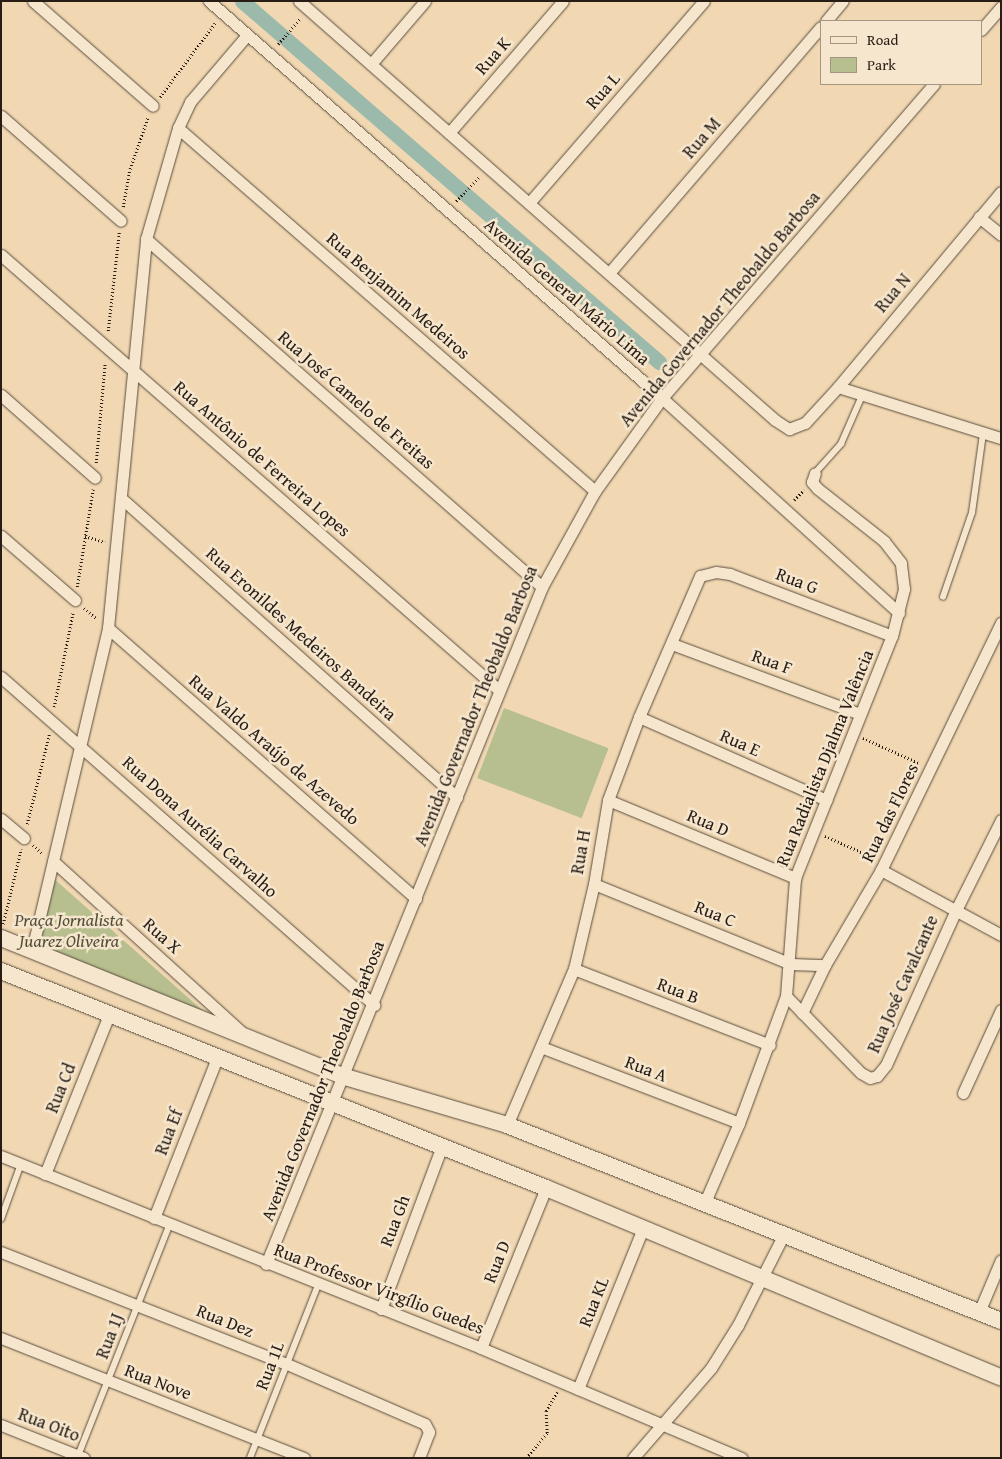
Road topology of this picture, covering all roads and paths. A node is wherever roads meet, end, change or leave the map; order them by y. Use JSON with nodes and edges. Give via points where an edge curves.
{"nodes":[{"id":1,"x":33,"y":1,"type":"edge"},
{"id":2,"x":209,"y":1,"type":"edge"},
{"id":3,"x":299,"y":1,"type":"edge"},
{"id":4,"x":425,"y":1,"type":"edge"},
{"id":5,"x":563,"y":1,"type":"edge"},
{"id":6,"x":704,"y":1,"type":"edge"},
{"id":7,"x":843,"y":1,"type":"edge"},
{"id":8,"x":1001,"y":7,"type":"edge"},
{"id":9,"x":827,"y":20,"type":"edge"},
{"id":10,"x":820,"y":28,"type":"edge"},
{"id":11,"x":982,"y":29,"type":"edge"},
{"id":12,"x":291,"y":30,"type":"dead end"},
{"id":13,"x":247,"y":35,"type":"junction"},
{"id":14,"x":279,"y":43,"type":"dead end"},
{"id":15,"x":371,"y":64,"type":"junction"},
{"id":16,"x":933,"y":85,"type":"edge"},
{"id":17,"x":153,"y":106,"type":"dead end"},
{"id":18,"x":1,"y":116,"type":"edge"},
{"id":19,"x":178,"y":128,"type":"junction"},
{"id":20,"x":449,"y":133,"type":"junction"},
{"id":21,"x":472,"y":185,"type":"dead end"},
{"id":22,"x":1001,"y":192,"type":"edge"},
{"id":23,"x":458,"y":199,"type":"dead end"},
{"id":24,"x":529,"y":203,"type":"junction"},
{"id":25,"x":979,"y":217,"type":"junction"},
{"id":26,"x":121,"y":221,"type":"dead end"},
{"id":27,"x":1001,"y":235,"type":"edge"},
{"id":28,"x":146,"y":239,"type":"junction"},
{"id":29,"x":1,"y":255,"type":"edge"},
{"id":30,"x":610,"y":272,"type":"junction"},
{"id":31,"x":700,"y":355,"type":"junction"},
{"id":32,"x":132,"y":368,"type":"junction"},
{"id":33,"x":838,"y":387,"type":"junction"},
{"id":34,"x":1,"y":395,"type":"edge"},
{"id":35,"x":664,"y":396,"type":"junction"},
{"id":36,"x":862,"y":396,"type":"junction"},
{"id":37,"x":984,"y":434,"type":"junction"},
{"id":38,"x":1001,"y":438,"type":"edge"},
{"id":39,"x":95,"y":478,"type":"dead end"},
{"id":40,"x":814,"y":478,"type":"junction"},
{"id":41,"x":595,"y":491,"type":"junction"},
{"id":42,"x":121,"y":498,"type":"junction"},
{"id":43,"x":785,"y":509,"type":"junction"},
{"id":44,"x":1,"y":536,"type":"edge"},
{"id":45,"x":85,"y":536,"type":"dead end"},
{"id":46,"x":116,"y":546,"type":"junction"},
{"id":47,"x":694,"y":586,"type":"joint"},
{"id":48,"x":542,"y":587,"type":"junction"},
{"id":49,"x":943,"y":597,"type":"dead end"},
{"id":50,"x":75,"y":600,"type":"joint"},
{"id":51,"x":899,"y":613,"type":"junction"},
{"id":52,"x":1001,"y":623,"type":"edge"},
{"id":53,"x":108,"y":628,"type":"junction"},
{"id":54,"x":892,"y":636,"type":"junction"},
{"id":55,"x":672,"y":644,"type":"junction"},
{"id":56,"x":1,"y":677,"type":"edge"},
{"id":57,"x":499,"y":690,"type":"junction"},
{"id":58,"x":860,"y":714,"type":"junction"},
{"id":59,"x":639,"y":717,"type":"junction"},
{"id":60,"x":852,"y":734,"type":"junction"},
{"id":61,"x":82,"y":746,"type":"junction"},
{"id":62,"x":931,"y":769,"type":"junction"},
{"id":63,"x":456,"y":797,"type":"junction"},
{"id":64,"x":608,"y":800,"type":"junction"},
{"id":65,"x":826,"y":800,"type":"junction"},
{"id":66,"x":1,"y":819,"type":"edge"},
{"id":67,"x":1001,"y":820,"type":"edge"},
{"id":68,"x":814,"y":831,"type":"junction"},
{"id":69,"x":24,"y":838,"type":"joint"},
{"id":70,"x":53,"y":862,"type":"junction"},
{"id":71,"x":883,"y":866,"type":"junction"},
{"id":72,"x":795,"y":878,"type":"junction"},
{"id":73,"x":594,"y":884,"type":"junction"},
{"id":74,"x":416,"y":899,"type":"junction"},
{"id":75,"x":955,"y":912,"type":"junction"},
{"id":76,"x":1001,"y":935,"type":"edge"},
{"id":77,"x":1,"y":938,"type":"edge"},
{"id":78,"x":32,"y":950,"type":"junction"},
{"id":79,"x":791,"y":964,"type":"junction"},
{"id":80,"x":825,"y":965,"type":"junction"},
{"id":81,"x":574,"y":969,"type":"junction"},
{"id":82,"x":2,"y":972,"type":"edge"},
{"id":83,"x":786,"y":996,"type":"junction"},
{"id":84,"x":374,"y":1005,"type":"junction"},
{"id":85,"x":1001,"y":1010,"type":"edge"},
{"id":86,"x":802,"y":1013,"type":"junction"},
{"id":87,"x":109,"y":1015,"type":"junction"},
{"id":88,"x":248,"y":1037,"type":"junction"},
{"id":89,"x":770,"y":1045,"type":"junction"},
{"id":90,"x":541,"y":1047,"type":"junction"},
{"id":91,"x":216,"y":1058,"type":"junction"},
{"id":92,"x":342,"y":1076,"type":"junction"},
{"id":93,"x":963,"y":1093,"type":"dead end"},
{"id":94,"x":331,"y":1105,"type":"junction"},
{"id":95,"x":739,"y":1123,"type":"junction"},
{"id":96,"x":507,"y":1125,"type":"junction"},
{"id":97,"x":442,"y":1146,"type":"junction"},
{"id":98,"x":1,"y":1156,"type":"edge"},
{"id":99,"x":21,"y":1164,"type":"junction"},
{"id":100,"x":45,"y":1174,"type":"junction"},
{"id":101,"x":546,"y":1188,"type":"junction"},
{"id":102,"x":705,"y":1202,"type":"junction"},
{"id":103,"x":1,"y":1218,"type":"edge"},
{"id":104,"x":154,"y":1218,"type":"junction"},
{"id":105,"x":170,"y":1224,"type":"junction"},
{"id":106,"x":643,"y":1228,"type":"junction"},
{"id":107,"x":784,"y":1234,"type":"junction"},
{"id":108,"x":1,"y":1252,"type":"edge"},
{"id":109,"x":1001,"y":1260,"type":"edge"},
{"id":110,"x":266,"y":1264,"type":"junction"},
{"id":111,"x":762,"y":1278,"type":"junction"},
{"id":112,"x":318,"y":1285,"type":"junction"},
{"id":113,"x":138,"y":1305,"type":"junction"},
{"id":114,"x":381,"y":1309,"type":"junction"},
{"id":115,"x":979,"y":1312,"type":"junction"},
{"id":116,"x":1001,"y":1321,"type":"edge"},
{"id":117,"x":1,"y":1338,"type":"edge"},
{"id":118,"x":481,"y":1348,"type":"junction"},
{"id":119,"x":287,"y":1364,"type":"junction"},
{"id":120,"x":1001,"y":1377,"type":"edge"},
{"id":121,"x":108,"y":1382,"type":"junction"},
{"id":122,"x":562,"y":1382,"type":"junction"},
{"id":123,"x":578,"y":1389,"type":"junction"},
{"id":124,"x":1,"y":1425,"type":"edge"},
{"id":125,"x":661,"y":1426,"type":"junction"},
{"id":126,"x":258,"y":1440,"type":"junction"},
{"id":127,"x":80,"y":1457,"type":"edge"},
{"id":128,"x":250,"y":1458,"type":"edge"},
{"id":129,"x":304,"y":1458,"type":"edge"},
{"id":130,"x":419,"y":1458,"type":"edge"},
{"id":131,"x":526,"y":1458,"type":"edge"},
{"id":132,"x":633,"y":1458,"type":"edge"},
{"id":133,"x":742,"y":1458,"type":"edge"}],
"edges":[{"from":1,"to":17,"type":"street"},
{"from":2,"to":13,"type":"street","name":"Avenida General Mário Lima"},
{"from":3,"to":15,"type":"street"},
{"from":4,"to":15,"type":"street"},
{"from":5,"to":20,"type":"street","name":"Rua K"},
{"from":6,"to":24,"type":"street","name":"Rua L"},
{"from":7,"to":9,"type":"street"},
{"from":8,"to":11,"type":"street"},
{"from":10,"to":30,"type":"street","name":"Rua M"},
{"from":12,"to":14,"type":"path"},
{"from":13,"to":19,"type":"street","via":[[190,102]]},
{"from":13,"to":35,"type":"street","name":"Avenida General Mário Lima"},
{"from":15,"to":20,"type":"street"},
{"from":16,"to":31,"type":"street","name":"Avenida Governador Theobaldo Barbosa"},
{"from":18,"to":26,"type":"street"},
{"from":19,"to":28,"type":"street"},
{"from":19,"to":41,"type":"street","name":"Rua Benjamim Medeiros"},
{"from":20,"to":24,"type":"street"},
{"from":21,"to":23,"type":"path"},
{"from":22,"to":25,"type":"street","name":"Rua N"},
{"from":24,"to":30,"type":"street"},
{"from":25,"to":27,"type":"street"},
{"from":25,"to":33,"type":"street","name":"Rua N"},
{"from":28,"to":32,"type":"street"},
{"from":28,"to":48,"type":"street","name":"Rua José Camelo de Freitas"},
{"from":29,"to":32,"type":"street","name":"Rua Antônio de Ferreira Lopes"},
{"from":30,"to":31,"type":"street"},
{"from":31,"to":33,"type":"street","name":"Rua N","via":[[782,426],[797,428]]},
{"from":31,"to":35,"type":"street","name":"Avenida Governador Theobaldo Barbosa"},
{"from":32,"to":42,"type":"street"},
{"from":32,"to":57,"type":"street","name":"Rua Antônio de Ferreira Lopes"},
{"from":33,"to":36,"type":"street"},
{"from":34,"to":39,"type":"street"},
{"from":35,"to":41,"type":"street","name":"Avenida Governador Theobaldo Barbosa"},
{"from":35,"to":43,"type":"street","name":"Avenida General Mário Lima"},
{"from":36,"to":37,"type":"street"},
{"from":36,"to":40,"type":"lane","via":[[841,444]]},
{"from":37,"to":38,"type":"street"},
{"from":37,"to":49,"type":"lane","via":[[972,513]]},
{"from":40,"to":43,"type":"path"},
{"from":40,"to":51,"type":"street","name":"Rua Radialista Djalma Valência","via":[[884,541],[901,563],[904,589]]},
{"from":41,"to":48,"type":"street","name":"Avenida Governador Theobaldo Barbosa"},
{"from":42,"to":46,"type":"street"},
{"from":42,"to":63,"type":"street","name":"Rua Eronildes Medeiros Bandeira"},
{"from":43,"to":51,"type":"street","name":"Avenida General Mário Lima"},
{"from":44,"to":50,"type":"street"},
{"from":45,"to":46,"type":"path"},
{"from":46,"to":53,"type":"street"},
{"from":47,"to":54,"type":"street","name":"Rua G","via":[[707,572],[730,574]]},
{"from":47,"to":55,"type":"street","name":"Rua H"},
{"from":48,"to":57,"type":"street","name":"Avenida Governador Theobaldo Barbosa"},
{"from":50,"to":53,"type":"path"},
{"from":51,"to":54,"type":"street","name":"Rua Radialista Djalma Valência"},
{"from":52,"to":62,"type":"street","name":"Rua das Flores"},
{"from":53,"to":61,"type":"street"},
{"from":53,"to":74,"type":"street","name":"Rua Valdo Araújo de Azevedo"},
{"from":54,"to":58,"type":"street","name":"Rua Radialista Djalma Valência"},
{"from":55,"to":58,"type":"street","name":"Rua F"},
{"from":55,"to":59,"type":"street","name":"Rua H"},
{"from":56,"to":61,"type":"street","name":"Rua Dona Aurélia Carvalho"},
{"from":57,"to":63,"type":"street","name":"Avenida Governador Theobaldo Barbosa"},
{"from":58,"to":60,"type":"street","name":"Rua Radialista Djalma Valência"},
{"from":59,"to":64,"type":"street","name":"Rua H"},
{"from":59,"to":65,"type":"street","name":"Rua E"},
{"from":60,"to":62,"type":"path"},
{"from":60,"to":65,"type":"street","name":"Rua Radialista Djalma Valência"},
{"from":61,"to":70,"type":"street"},
{"from":61,"to":84,"type":"street","name":"Rua Dona Aurélia Carvalho"},
{"from":62,"to":71,"type":"street","name":"Rua das Flores"},
{"from":63,"to":74,"type":"street","name":"Avenida Governador Theobaldo Barbosa"},
{"from":64,"to":72,"type":"street","name":"Rua D"},
{"from":64,"to":73,"type":"street","name":"Rua H"},
{"from":65,"to":68,"type":"street","name":"Rua Radialista Djalma Valência"},
{"from":66,"to":69,"type":"street"},
{"from":67,"to":75,"type":"street","name":"Rua José Cavalcante"},
{"from":68,"to":71,"type":"path"},
{"from":68,"to":72,"type":"street","name":"Rua Radialista Djalma Valência"},
{"from":69,"to":70,"type":"path"},
{"from":70,"to":78,"type":"street"},
{"from":70,"to":88,"type":"street","name":"Rua X"},
{"from":71,"to":75,"type":"street"},
{"from":71,"to":80,"type":"street","name":"Rua das Flores"},
{"from":72,"to":79,"type":"street","name":"Rua Radialista Djalma Valência"},
{"from":73,"to":79,"type":"street","name":"Rua C"},
{"from":73,"to":81,"type":"street","name":"Rua H"},
{"from":74,"to":84,"type":"street","name":"Avenida Governador Theobaldo Barbosa"},
{"from":75,"to":76,"type":"street"},
{"from":75,"to":86,"type":"street","name":"Rua José Cavalcante","via":[[886,1065],[877,1076],[870,1078],[861,1073]]},
{"from":77,"to":78,"type":"street"},
{"from":78,"to":88,"type":"street"},
{"from":79,"to":80,"type":"street","name":"Rua C"},
{"from":79,"to":83,"type":"street","name":"Rua Radialista Djalma Valência"},
{"from":80,"to":86,"type":"street","name":"Rua das Flores"},
{"from":81,"to":89,"type":"street","name":"Rua B"},
{"from":81,"to":90,"type":"street","name":"Rua H"},
{"from":82,"to":87,"type":"street"},
{"from":83,"to":86,"type":"street","name":"Rua José Cavalcante"},
{"from":83,"to":89,"type":"street","name":"Rua Radialista Djalma Valência"},
{"from":84,"to":92,"type":"street","name":"Avenida Governador Theobaldo Barbosa"},
{"from":85,"to":93,"type":"street"},
{"from":87,"to":91,"type":"street"},
{"from":87,"to":100,"type":"street","name":"Rua Cd"},
{"from":88,"to":92,"type":"street"},
{"from":89,"to":95,"type":"street","name":"Rua Radialista Djalma Valência"},
{"from":90,"to":95,"type":"street","name":"Rua A"},
{"from":90,"to":96,"type":"street","name":"Rua H"},
{"from":91,"to":94,"type":"street"},
{"from":91,"to":104,"type":"street","name":"Rua Ef"},
{"from":92,"to":94,"type":"street","name":"Avenida Governador Theobaldo Barbosa"},
{"from":92,"to":96,"type":"street"},
{"from":94,"to":97,"type":"street"},
{"from":94,"to":110,"type":"street","name":"Avenida Governador Theobaldo Barbosa"},
{"from":95,"to":102,"type":"street","name":"Rua Radialista Djalma Valência"},
{"from":96,"to":102,"type":"street"},
{"from":97,"to":101,"type":"street"},
{"from":97,"to":114,"type":"street","name":"Rua Gh"},
{"from":98,"to":99,"type":"street","name":"Rua Professor Virgílio Guedes"},
{"from":99,"to":100,"type":"street","name":"Rua Professor Virgílio Guedes"},
{"from":99,"to":103,"type":"lane"},
{"from":100,"to":104,"type":"street","name":"Rua Professor Virgílio Guedes"},
{"from":101,"to":106,"type":"street"},
{"from":101,"to":118,"type":"street","name":"Rua D"},
{"from":102,"to":107,"type":"street"},
{"from":104,"to":105,"type":"street","name":"Rua Professor Virgílio Guedes"},
{"from":105,"to":110,"type":"street","name":"Rua Professor Virgílio Guedes"},
{"from":105,"to":113,"type":"lane","name":"Rua 1J"},
{"from":106,"to":111,"type":"street"},
{"from":106,"to":123,"type":"street","name":"Rua KL"},
{"from":107,"to":111,"type":"street"},
{"from":107,"to":115,"type":"street"},
{"from":108,"to":113,"type":"street","name":"Rua Dez"},
{"from":109,"to":115,"type":"street"},
{"from":110,"to":112,"type":"street","name":"Rua Professor Virgílio Guedes"},
{"from":111,"to":120,"type":"street"},
{"from":111,"to":125,"type":"street","via":[[711,1368],[689,1398]]},
{"from":112,"to":114,"type":"street","name":"Rua Professor Virgílio Guedes"},
{"from":112,"to":119,"type":"lane","name":"Rua 1L"},
{"from":113,"to":119,"type":"street","name":"Rua Dez"},
{"from":113,"to":121,"type":"lane","name":"Rua 1J"},
{"from":114,"to":118,"type":"street","name":"Rua Professor Virgílio Guedes"},
{"from":115,"to":116,"type":"street"},
{"from":117,"to":121,"type":"street","name":"Rua Nove"},
{"from":118,"to":122,"type":"street","name":"Rua Professor Virgílio Guedes"},
{"from":119,"to":126,"type":"lane","name":"Rua 1L"},
{"from":119,"to":130,"type":"street","name":"Rua Dez","via":[[425,1424],[429,1432]]},
{"from":121,"to":126,"type":"street","name":"Rua Nove"},
{"from":121,"to":127,"type":"lane","name":"Rua 1J"},
{"from":122,"to":123,"type":"street","name":"Rua Professor Virgílio Guedes"},
{"from":122,"to":131,"type":"path","via":[[546,1411],[547,1433]]},
{"from":123,"to":125,"type":"street","name":"Rua Professor Virgílio Guedes"},
{"from":124,"to":127,"type":"street","name":"Rua Oito"},
{"from":125,"to":132,"type":"street"},
{"from":125,"to":133,"type":"street","name":"Rua Professor Virgílio Guedes"},
{"from":126,"to":128,"type":"lane","name":"Rua 1L"},
{"from":126,"to":129,"type":"street","name":"Rua Nove"}]}
